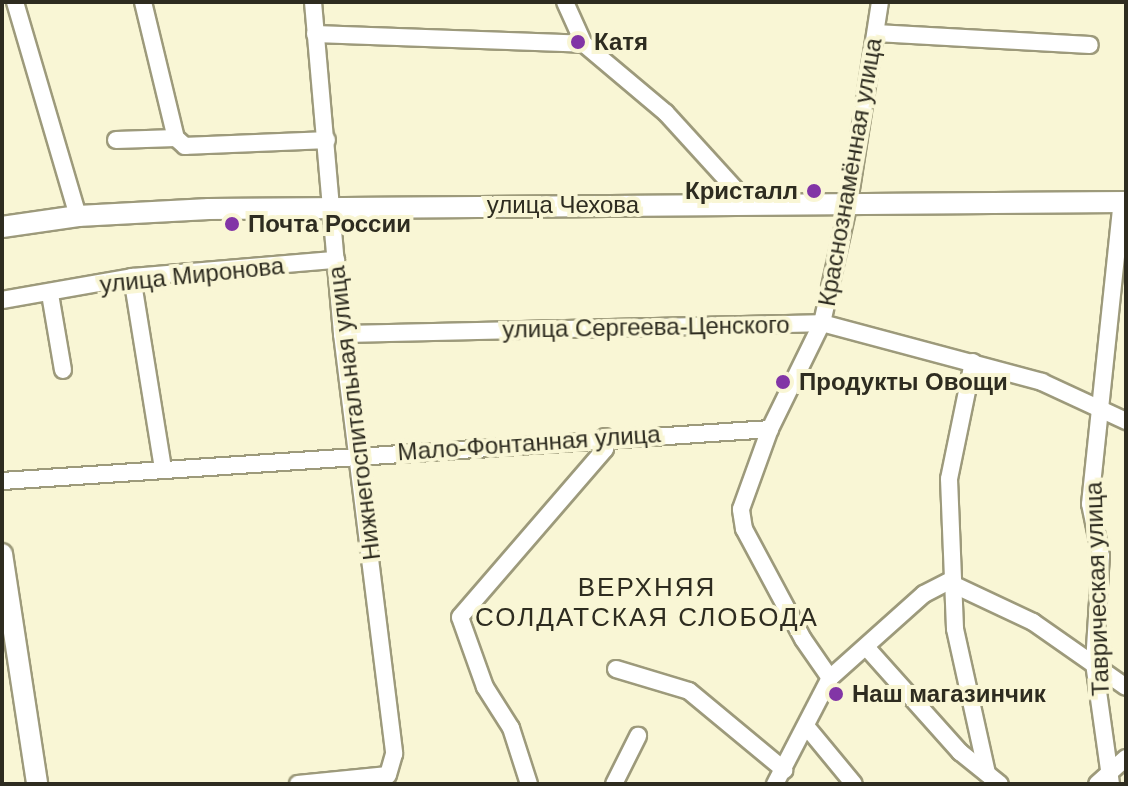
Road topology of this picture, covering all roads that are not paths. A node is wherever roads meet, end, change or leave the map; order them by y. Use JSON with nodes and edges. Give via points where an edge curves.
{"nodes":[{"id":1,"x":143,"y":2,"type":"edge"},
{"id":2,"x":313,"y":2,"type":"edge"},
{"id":3,"x":565,"y":2,"type":"edge"},
{"id":4,"x":880,"y":2,"type":"edge"},
{"id":5,"x":12,"y":10,"type":"edge"},
{"id":6,"x":876,"y":33,"type":"junction"},
{"id":7,"x":315,"y":34,"type":"junction"},
{"id":8,"x":584,"y":44,"type":"junction"},
{"id":9,"x":1090,"y":45,"type":"dead end"},
{"id":10,"x":176,"y":138,"type":"junction"},
{"id":11,"x":116,"y":140,"type":"dead end"},
{"id":12,"x":327,"y":140,"type":"junction"},
{"id":13,"x":849,"y":202,"type":"junction"},
{"id":14,"x":1124,"y":202,"type":"edge"},
{"id":15,"x":748,"y":203,"type":"junction"},
{"id":16,"x":334,"y":207,"type":"junction"},
{"id":17,"x":78,"y":216,"type":"junction"},
{"id":18,"x":2,"y":227,"type":"edge"},
{"id":19,"x":336,"y":260,"type":"junction"},
{"id":20,"x":132,"y":277,"type":"junction"},
{"id":21,"x":50,"y":294,"type":"junction"},
{"id":22,"x":2,"y":300,"type":"edge"},
{"id":23,"x":822,"y":323,"type":"junction"},
{"id":24,"x":342,"y":334,"type":"junction"},
{"id":25,"x":973,"y":362,"type":"junction"},
{"id":26,"x":63,"y":370,"type":"dead end"},
{"id":27,"x":1100,"y":407,"type":"junction"},
{"id":28,"x":1126,"y":421,"type":"edge"},
{"id":29,"x":770,"y":429,"type":"junction"},
{"id":30,"x":605,"y":437,"type":"junction"},
{"id":31,"x":358,"y":455,"type":"junction"},
{"id":32,"x":163,"y":468,"type":"junction"},
{"id":33,"x":2,"y":481,"type":"edge"},
{"id":34,"x":2,"y":554,"type":"edge"},
{"id":35,"x":957,"y":584,"type":"junction"},
{"id":36,"x":867,"y":648,"type":"junction"},
{"id":37,"x":1094,"y":663,"type":"junction"},
{"id":38,"x":616,"y":669,"type":"dead end"},
{"id":39,"x":830,"y":678,"type":"junction"},
{"id":40,"x":1126,"y":687,"type":"edge"},
{"id":41,"x":806,"y":726,"type":"junction"},
{"id":42,"x":638,"y":736,"type":"dead end"},
{"id":43,"x":1126,"y":758,"type":"edge"},
{"id":44,"x":780,"y":777,"type":"edge"},
{"id":45,"x":994,"y":778,"type":"edge"},
{"id":46,"x":389,"y":779,"type":"edge"},
{"id":47,"x":1106,"y":780,"type":"edge"},
{"id":48,"x":33,"y":784,"type":"edge"},
{"id":49,"x":298,"y":784,"type":"edge"},
{"id":50,"x":529,"y":784,"type":"edge"},
{"id":51,"x":614,"y":784,"type":"edge"},
{"id":52,"x":854,"y":784,"type":"edge"}],
"edges":[{"from":1,"to":10,"type":"street"},
{"from":2,"to":7,"type":"street","name":"Нижнегоспитальная улица"},
{"from":3,"to":8,"type":"street"},
{"from":4,"to":6,"type":"street","name":"Краснознамённая улица"},
{"from":5,"to":17,"type":"street"},
{"from":6,"to":9,"type":"street"},
{"from":6,"to":13,"type":"street","name":"Краснознамённая улица"},
{"from":7,"to":8,"type":"street"},
{"from":7,"to":12,"type":"street","name":"Нижнегоспитальная улица"},
{"from":8,"to":15,"type":"street","via":[[666,113]]},
{"from":10,"to":11,"type":"street"},
{"from":10,"to":12,"type":"street","via":[[185,146]]},
{"from":12,"to":16,"type":"street","name":"Нижнегоспитальная улица"},
{"from":13,"to":14,"type":"main road","name":"улица Чехова"},
{"from":13,"to":15,"type":"main road","name":"улица Чехова"},
{"from":13,"to":23,"type":"street","name":"Краснознамённая улица"},
{"from":14,"to":27,"type":"street","name":"Таврическая улица"},
{"from":15,"to":16,"type":"main road","name":"улица Чехова"},
{"from":16,"to":17,"type":"main road","name":"улица Чехова"},
{"from":16,"to":19,"type":"street","name":"Нижнегоспитальная улица"},
{"from":17,"to":18,"type":"main road","name":"улица Чехова"},
{"from":19,"to":20,"type":"street","name":"улица Миронова"},
{"from":19,"to":24,"type":"street","name":"Нижнегоспитальная улица"},
{"from":20,"to":21,"type":"street","name":"улица Миронова"},
{"from":20,"to":32,"type":"street"},
{"from":21,"to":22,"type":"street","name":"улица Миронова"},
{"from":21,"to":26,"type":"street"},
{"from":23,"to":24,"type":"street","name":"улица Сергеева-Ценского"},
{"from":23,"to":25,"type":"street","name":"улица Сергеева-Ценского"},
{"from":23,"to":29,"type":"street","name":"Краснознамённая улица"},
{"from":24,"to":31,"type":"street","name":"Нижнегоспитальная улица"},
{"from":25,"to":27,"type":"street","name":"улица Сергеева-Ценского","via":[[1042,382]]},
{"from":25,"to":35,"type":"street","via":[[949,479]]},
{"from":27,"to":28,"type":"street","name":"улица Сергеева-Ценского"},
{"from":27,"to":37,"type":"street","name":"Таврическая улица","via":[[1090,504],[1101,556]]},
{"from":29,"to":30,"type":"street","name":"Мало-Фонтанная улица"},
{"from":29,"to":39,"type":"street","name":"Краснознамённая улица","via":[[741,509],[744,529]]},
{"from":30,"to":31,"type":"street","name":"Мало-Фонтанная улица"},
{"from":30,"to":50,"type":"street","via":[[605,449],[460,617],[485,687],[511,728]]},
{"from":31,"to":32,"type":"street","name":"Мало-Фонтанная улица"},
{"from":31,"to":46,"type":"street","name":"Нижнегоспитальная улица","via":[[394,754]]},
{"from":32,"to":33,"type":"street","name":"Мало-Фонтанная улица"},
{"from":34,"to":48,"type":"main road"},
{"from":35,"to":36,"type":"street","via":[[936,586],[924,594]]},
{"from":35,"to":37,"type":"street","via":[[1033,622]]},
{"from":35,"to":45,"type":"street","via":[[955,629]]},
{"from":36,"to":39,"type":"street"},
{"from":36,"to":45,"type":"street","via":[[960,752]]},
{"from":37,"to":40,"type":"street"},
{"from":37,"to":47,"type":"street","name":"Таврическая улица"},
{"from":38,"to":44,"type":"street","via":[[689,691]]},
{"from":39,"to":41,"type":"street"},
{"from":41,"to":44,"type":"street"},
{"from":41,"to":52,"type":"street"},
{"from":42,"to":51,"type":"street"},
{"from":43,"to":47,"type":"street"},
{"from":46,"to":49,"type":"street"}]}
